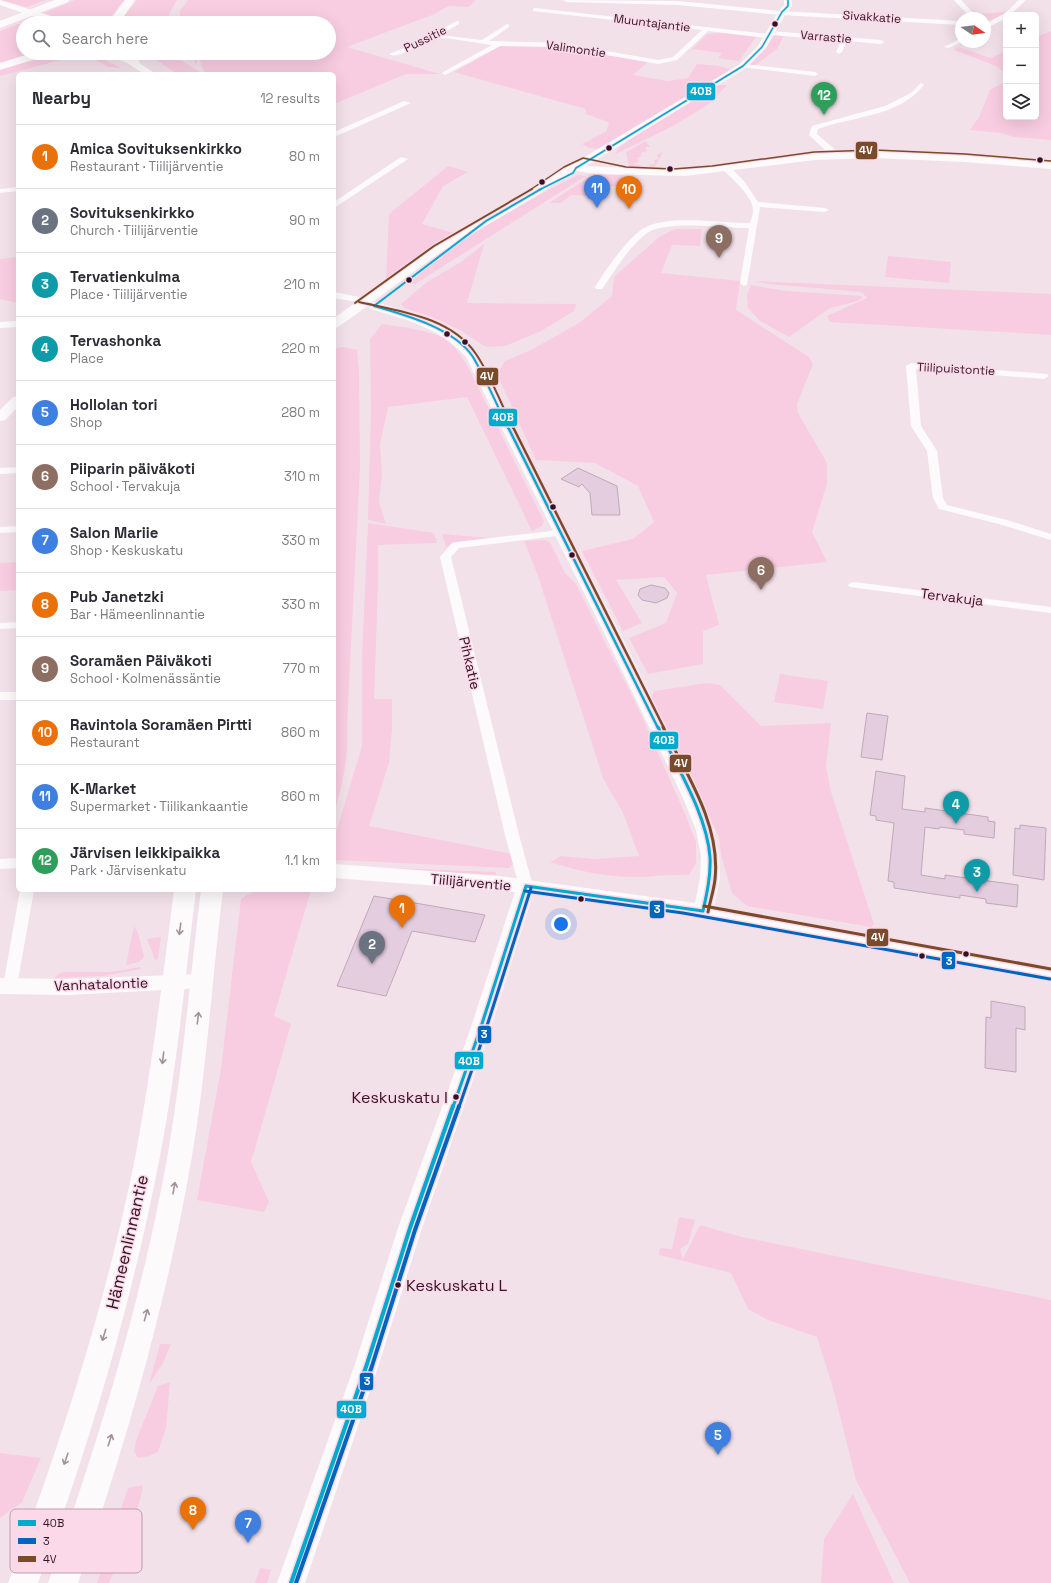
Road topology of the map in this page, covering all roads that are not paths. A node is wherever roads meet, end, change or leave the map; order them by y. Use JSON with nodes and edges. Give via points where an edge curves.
{"nodes":[{"id":1,"x":55,"y":0,"type":"edge"},
{"id":2,"x":64,"y":0,"type":"edge"},
{"id":3,"x":130,"y":0,"type":"edge"},
{"id":4,"x":566,"y":0,"type":"edge"},
{"id":5,"x":787,"y":0,"type":"edge"},
{"id":6,"x":957,"y":0,"type":"edge"},
{"id":7,"x":1023,"y":0,"type":"edge"},
{"id":8,"x":3,"y":9,"type":"edge"},
{"id":9,"x":535,"y":10,"type":"dead end"},
{"id":10,"x":782,"y":12,"type":"junction"},
{"id":11,"x":969,"y":12,"type":"edge"},
{"id":12,"x":1009,"y":12,"type":"edge"},
{"id":13,"x":23,"y":16,"type":"edge"},
{"id":14,"x":24,"y":16,"type":"edge"},
{"id":15,"x":33,"y":16,"type":"edge"},
{"id":16,"x":118,"y":16,"type":"edge"},
{"id":17,"x":1003,"y":17,"type":"edge"},
{"id":18,"x":16,"y":19,"type":"edge"},
{"id":19,"x":457,"y":23,"type":"dead end"},
{"id":20,"x":955,"y":23,"type":"edge"},
{"id":21,"x":991,"y":23,"type":"edge"},
{"id":22,"x":0,"y":25,"type":"edge"},
{"id":23,"x":507,"y":26,"type":"dead end"},
{"id":24,"x":707,"y":29,"type":"junction"},
{"id":25,"x":770,"y":34,"type":"junction"},
{"id":26,"x":433,"y":36,"type":"junction"},
{"id":27,"x":845,"y":39,"type":"junction"},
{"id":28,"x":483,"y":42,"type":"junction"},
{"id":29,"x":880,"y":42,"type":"dead end"},
{"id":30,"x":955,"y":43,"type":"edge"},
{"id":31,"x":500,"y":44,"type":"junction"},
{"id":32,"x":947,"y":47,"type":"dead end"},
{"id":33,"x":839,"y":52,"type":"dead end"},
{"id":34,"x":392,"y":54,"type":"dead end"},
{"id":35,"x":22,"y":60,"type":"edge"},
{"id":36,"x":135,"y":60,"type":"edge"},
{"id":37,"x":137,"y":60,"type":"edge"},
{"id":38,"x":743,"y":66,"type":"junction"},
{"id":39,"x":0,"y":67,"type":"edge"},
{"id":40,"x":162,"y":71,"type":"dead end"},
{"id":41,"x":149,"y":72,"type":"edge"},
{"id":42,"x":445,"y":73,"type":"dead end"},
{"id":43,"x":815,"y":74,"type":"dead end"},
{"id":44,"x":921,"y":84,"type":"dead end"},
{"id":45,"x":407,"y":102,"type":"dead end"},
{"id":46,"x":336,"y":134,"type":"edge"},
{"id":47,"x":837,"y":156,"type":"junction"},
{"id":48,"x":404,"y":159,"type":"dead end"},
{"id":49,"x":580,"y":165,"type":"junction"},
{"id":50,"x":1051,"y":166,"type":"edge"},
{"id":51,"x":727,"y":169,"type":"junction"},
{"id":52,"x":16,"y":189,"type":"edge"},
{"id":53,"x":0,"y":191,"type":"edge"},
{"id":54,"x":756,"y":204,"type":"junction"},
{"id":55,"x":336,"y":205,"type":"edge"},
{"id":56,"x":825,"y":210,"type":"dead end"},
{"id":57,"x":753,"y":226,"type":"junction"},
{"id":58,"x":744,"y":283,"type":"dead end"},
{"id":59,"x":599,"y":287,"type":"dead end"},
{"id":60,"x":336,"y":296,"type":"edge"},
{"id":61,"x":336,"y":299,"type":"edge"},
{"id":62,"x":367,"y":306,"type":"junction"},
{"id":63,"x":336,"y":323,"type":"edge"},
{"id":64,"x":16,"y":324,"type":"edge"},
{"id":65,"x":0,"y":325,"type":"edge"},
{"id":66,"x":336,"y":335,"type":"edge"},
{"id":67,"x":1044,"y":376,"type":"dead end"},
{"id":68,"x":16,"y":402,"type":"edge"},
{"id":69,"x":0,"y":417,"type":"edge"},
{"id":70,"x":16,"y":470,"type":"edge"},
{"id":71,"x":0,"y":471,"type":"edge"},
{"id":72,"x":16,"y":529,"type":"edge"},
{"id":73,"x":0,"y":530,"type":"edge"},
{"id":74,"x":560,"y":533,"type":"junction"},
{"id":75,"x":1051,"y":537,"type":"edge"},
{"id":76,"x":854,"y":585,"type":"dead end"},
{"id":77,"x":1051,"y":610,"type":"edge"},
{"id":78,"x":16,"y":625,"type":"edge"},
{"id":79,"x":0,"y":626,"type":"edge"},
{"id":80,"x":0,"y":696,"type":"edge"},
{"id":81,"x":16,"y":696,"type":"edge"},
{"id":82,"x":16,"y":863,"type":"edge"},
{"id":83,"x":0,"y":864,"type":"edge"},
{"id":84,"x":336,"y":871,"type":"edge"},
{"id":85,"x":388,"y":875,"type":"junction"},
{"id":86,"x":336,"y":878,"type":"edge"},
{"id":87,"x":526,"y":886,"type":"junction"},
{"id":88,"x":28,"y":892,"type":"edge"},
{"id":89,"x":185,"y":892,"type":"edge"},
{"id":90,"x":212,"y":892,"type":"edge"},
{"id":91,"x":703,"y":911,"type":"junction"},
{"id":92,"x":1051,"y":974,"type":"edge"},
{"id":93,"x":202,"y":981,"type":"junction"},
{"id":94,"x":173,"y":982,"type":"junction"},
{"id":95,"x":5,"y":986,"type":"edge"},
{"id":96,"x":49,"y":1509,"type":"edge"},
{"id":97,"x":87,"y":1509,"type":"edge"},
{"id":98,"x":26,"y":1573,"type":"edge"},
{"id":99,"x":65,"y":1573,"type":"edge"},
{"id":100,"x":23,"y":1583,"type":"edge"},
{"id":101,"x":62,"y":1583,"type":"edge"},
{"id":102,"x":291,"y":1583,"type":"edge"}],
"edges":[{"from":1,"to":8,"type":"highway"},
{"from":2,"to":13,"type":"highway"},
{"from":3,"to":16,"type":"highway"},
{"from":4,"to":10,"type":"street","name":"Sivakkatie","via":[[678,3]]},
{"from":5,"to":10,"type":"street","via":[[788,6]]},
{"from":6,"to":11,"type":"street"},
{"from":7,"to":12,"type":"street"},
{"from":8,"to":14,"type":"main road"},
{"from":8,"to":15,"type":"main road"},
{"from":9,"to":24,"type":"street","name":"Muuntajantie"},
{"from":10,"to":20,"type":"street","name":"Sivakkatie"},
{"from":10,"to":25,"type":"street"},
{"from":17,"to":21,"type":"street"},
{"from":18,"to":22,"type":"highway"},
{"from":19,"to":26,"type":"street","name":"Pussitie"},
{"from":23,"to":28,"type":"street"},
{"from":24,"to":25,"type":"street","name":"Muuntajantie"},
{"from":24,"to":31,"type":"street","name":"Valimontie","via":[[675,59],[665,62],[561,45]]},
{"from":25,"to":27,"type":"street","name":"Varrastie"},
{"from":25,"to":38,"type":"street","via":[[757,53]]},
{"from":26,"to":28,"type":"street","name":"Valimontie"},
{"from":26,"to":34,"type":"street","name":"Pussitie"},
{"from":27,"to":29,"type":"street","name":"Varrastie"},
{"from":27,"to":33,"type":"street"},
{"from":28,"to":31,"type":"street","name":"Valimontie"},
{"from":30,"to":32,"type":"street"},
{"from":31,"to":42,"type":"street"},
{"from":35,"to":39,"type":"highway"},
{"from":36,"to":41,"type":"main road"},
{"from":37,"to":40,"type":"main road"},
{"from":38,"to":43,"type":"street"},
{"from":38,"to":49,"type":"street"},
{"from":44,"to":47,"type":"street","via":[[900,103],[815,128],[813,135]]},
{"from":45,"to":46,"type":"street"},
{"from":47,"to":50,"type":"street","via":[[903,155]]},
{"from":47,"to":51,"type":"street"},
{"from":48,"to":55,"type":"street"},
{"from":49,"to":51,"type":"street","via":[[595,171],[673,174]]},
{"from":49,"to":62,"type":"street","via":[[573,173],[547,185],[486,221]]},
{"from":51,"to":54,"type":"street"},
{"from":52,"to":53,"type":"street"},
{"from":54,"to":56,"type":"street"},
{"from":54,"to":57,"type":"street"},
{"from":57,"to":58,"type":"street"},
{"from":57,"to":59,"type":"street","via":[[653,226],[645,230]]},
{"from":60,"to":62,"type":"street"},
{"from":61,"to":62,"type":"street"},
{"from":62,"to":63,"type":"street"},
{"from":62,"to":66,"type":"street"},
{"from":62,"to":74,"type":"street","via":[[381,313],[407,317],[448,332],[466,347]]},
{"from":64,"to":65,"type":"street"},
{"from":67,"to":75,"type":"street","name":"Tiilipuistontie","via":[[911,366],[916,426],[932,451],[938,498],[943,507]]},
{"from":68,"to":69,"type":"street"},
{"from":70,"to":71,"type":"street"},
{"from":72,"to":73,"type":"street"},
{"from":74,"to":87,"type":"street","name":"Pihkatie","via":[[456,545],[445,557]]},
{"from":74,"to":91,"type":"street","via":[[643,696],[705,830],[710,856],[710,878]]},
{"from":76,"to":77,"type":"street","name":"Tervakuja"},
{"from":78,"to":79,"type":"street"},
{"from":80,"to":81,"type":"street"},
{"from":82,"to":83,"type":"street"},
{"from":84,"to":85,"type":"street","name":"Tiilijärventie"},
{"from":85,"to":86,"type":"street","name":"Tiilijärventie"},
{"from":85,"to":87,"type":"street","name":"Tiilijärventie"},
{"from":87,"to":91,"type":"street","name":"Tiilijärventie"},
{"from":87,"to":102,"type":"street","via":[[480,1030],[410,1228],[367,1364]]},
{"from":88,"to":95,"type":"street"},
{"from":89,"to":94,"type":"main road","name":"Hämeenlinnantie","one_way":true},
{"from":90,"to":93,"type":"main road"},
{"from":91,"to":92,"type":"street","name":"Tiilijärventie"},
{"from":93,"to":94,"type":"street","name":"Vanhatalontie"},
{"from":97,"to":93,"type":"main road","one_way":true,"via":[[113,1431],[148,1307],[174,1191],[190,1087]]},
{"from":94,"to":95,"type":"street","name":"Vanhatalontie","via":[[68,987]]},
{"from":94,"to":96,"type":"main road","name":"Hämeenlinnantie","one_way":true,"via":[[160,1086],[143,1176],[113,1307],[77,1428]]},
{"from":98,"to":100,"type":"main road","name":"Hämeenlinnantie","one_way":true},
{"from":101,"to":99,"type":"main road","one_way":true}]}
